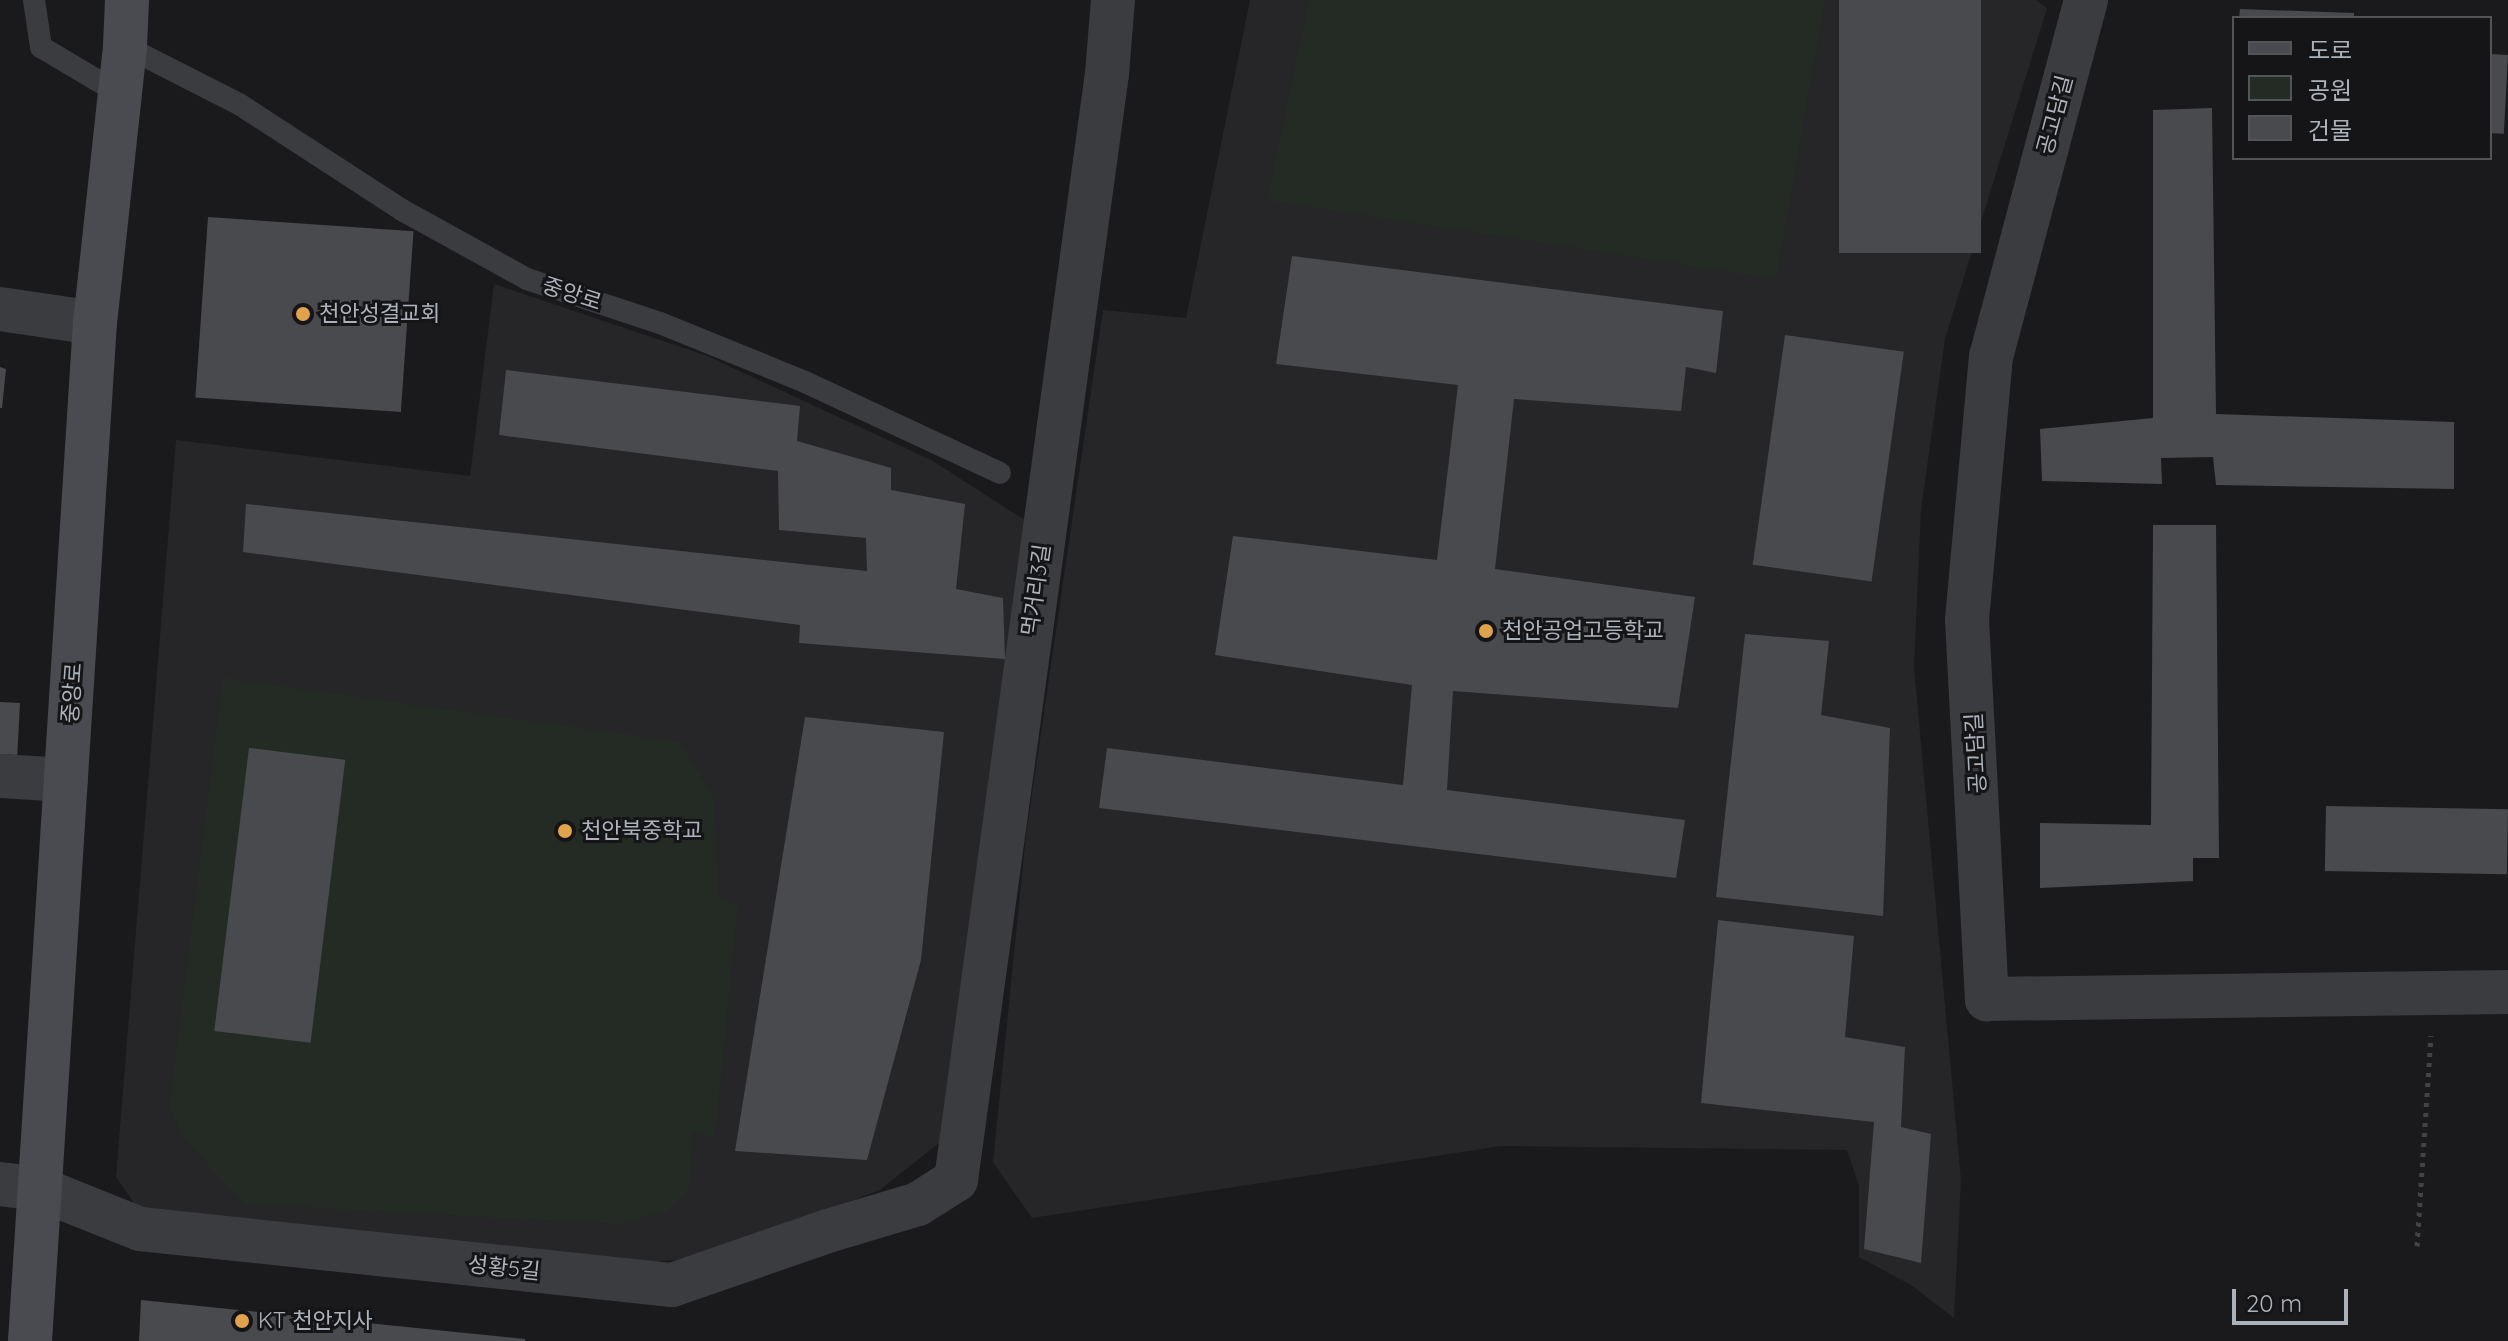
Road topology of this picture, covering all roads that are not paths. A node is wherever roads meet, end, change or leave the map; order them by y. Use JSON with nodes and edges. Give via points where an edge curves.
{"nodes":[{"id":1,"x":34,"y":0,"type":"edge"},
{"id":2,"x":127,"y":0,"type":"edge"},
{"id":3,"x":1113,"y":0,"type":"edge"},
{"id":4,"x":2086,"y":0,"type":"edge"},
{"id":5,"x":125,"y":46,"type":"junction"},
{"id":6,"x":120,"y":94,"type":"junction"},
{"id":7,"x":0,"y":309,"type":"edge"},
{"id":8,"x":95,"y":323,"type":"junction"},
{"id":9,"x":1000,"y":473,"type":"dead end"},
{"id":10,"x":0,"y":776,"type":"edge"},
{"id":11,"x":66,"y":780,"type":"junction"},
{"id":12,"x":2508,"y":992,"type":"edge"},
{"id":13,"x":956,"y":1180,"type":"joint"},
{"id":14,"x":20,"y":1187,"type":"edge"},
{"id":15,"x":30,"y":1341,"type":"edge"}],
"edges":[{"from":1,"to":6,"type":"lane","via":[[41,47]]},
{"from":2,"to":5,"type":"street","name":"중앙로"},
{"from":3,"to":13,"type":"street","name":"먹거리3길"},
{"from":4,"to":12,"type":"street","name":"공고담길","via":[[1991,356],[1967,619],[1987,999]]},
{"from":5,"to":6,"type":"street","name":"중앙로"},
{"from":5,"to":9,"type":"lane","name":"중앙로","via":[[239,104],[402,210],[527,279],[704,340]]},
{"from":6,"to":8,"type":"street","name":"중앙로"},
{"from":7,"to":8,"type":"street"},
{"from":8,"to":11,"type":"street","name":"중앙로"},
{"from":10,"to":11,"type":"street"},
{"from":11,"to":14,"type":"street","name":"중앙로"},
{"from":13,"to":14,"type":"street","name":"성황5길","via":[[918,1204],[672,1285],[140,1229]]},
{"from":14,"to":15,"type":"street","name":"중앙로"}]}
